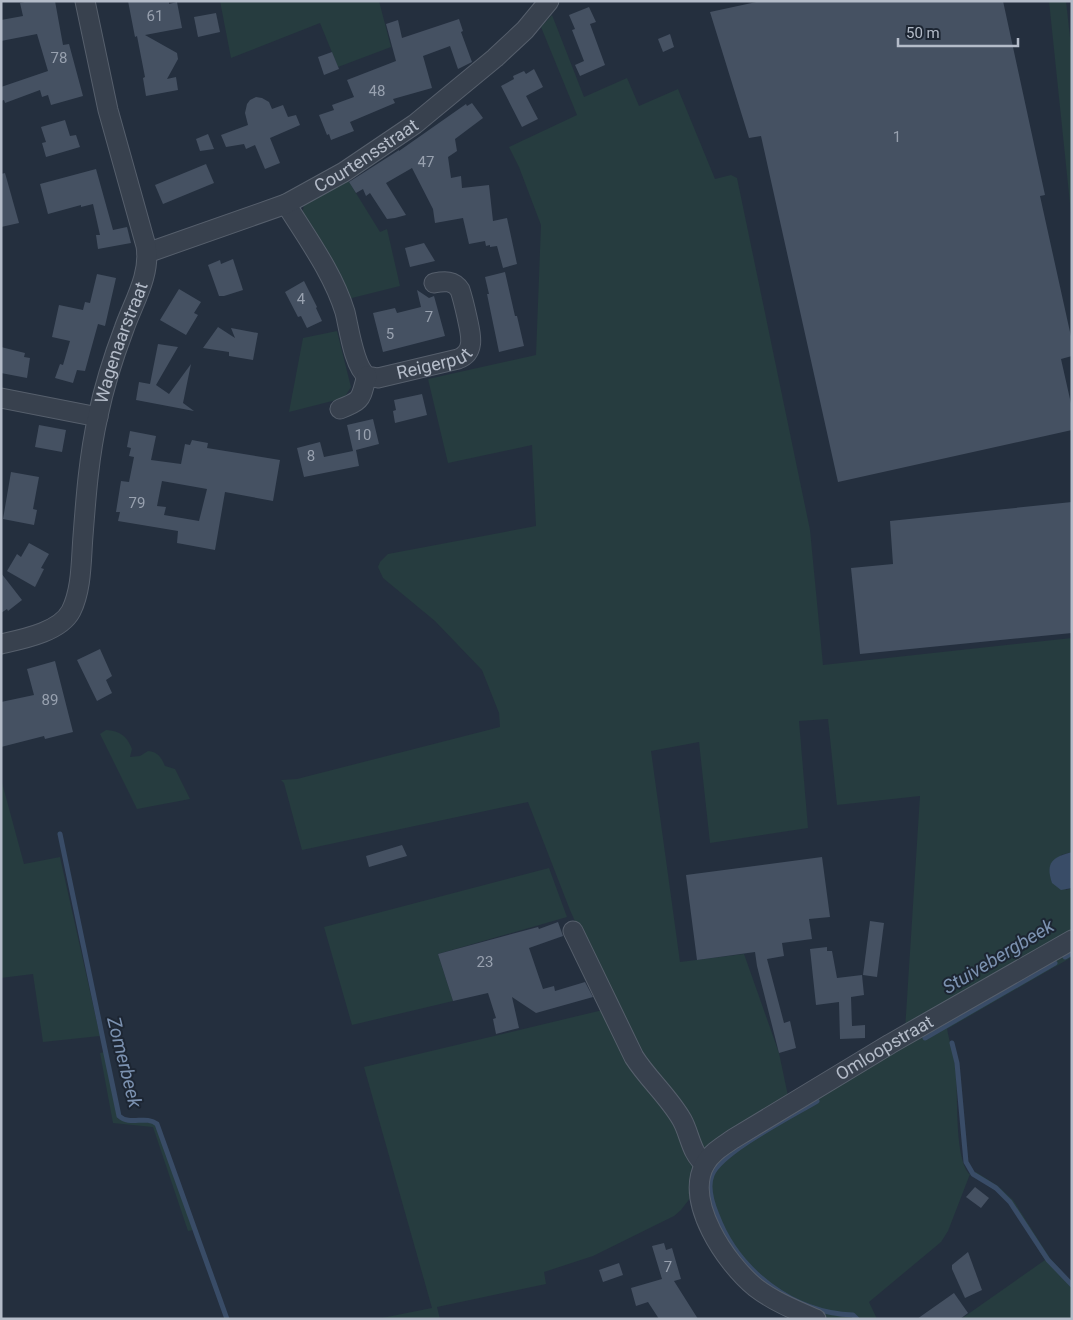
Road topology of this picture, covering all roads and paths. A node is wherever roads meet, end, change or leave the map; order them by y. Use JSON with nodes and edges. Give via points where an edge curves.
{"nodes":[{"id":1,"x":85,"y":1,"type":"edge"},
{"id":2,"x":549,"y":1,"type":"edge"},
{"id":3,"x":286,"y":204,"type":"junction"},
{"id":4,"x":147,"y":254,"type":"junction"},
{"id":5,"x":434,"y":283,"type":"dead end"},
{"id":6,"x":367,"y":376,"type":"junction"},
{"id":7,"x":1,"y":398,"type":"edge"},
{"id":8,"x":340,"y":409,"type":"dead end"},
{"id":9,"x":98,"y":417,"type":"junction"},
{"id":10,"x":1,"y":644,"type":"edge"},
{"id":11,"x":573,"y":931,"type":"dead end"},
{"id":12,"x":1072,"y":940,"type":"edge"},
{"id":13,"x":705,"y":1164,"type":"junction"},
{"id":14,"x":816,"y":1319,"type":"edge"}],
"edges":[{"from":1,"to":4,"type":"street","name":"Wagenaarstraat","via":[[108,110]]},
{"from":2,"to":3,"type":"street","name":"Courtensstraat","via":[[510,44],[415,124],[344,172]]},
{"from":3,"to":4,"type":"street","name":"Courtensstraat"},
{"from":3,"to":6,"type":"street","via":[[335,287],[359,367]]},
{"from":4,"to":9,"type":"street","name":"Wagenaarstraat","via":[[144,274],[113,360]]},
{"from":5,"to":6,"type":"street","name":"Reigerput","via":[[450,282],[460,290],[471,337],[466,353],[458,359],[382,377]]},
{"from":6,"to":8,"type":"street","via":[[358,401]]},
{"from":7,"to":9,"type":"street"},
{"from":9,"to":10,"type":"street","name":"Wagenaarstraat","via":[[90,456],[80,572],[74,604],[64,620],[53,628]]},
{"from":11,"to":13,"type":"street","via":[[634,1057],[676,1111],[696,1154]]},
{"from":12,"to":13,"type":"street","name":"Omloopstraat","via":[[890,1044],[734,1139],[715,1151]]},
{"from":13,"to":14,"type":"street","via":[[700,1181],[702,1203],[712,1233],[727,1258],[767,1296]]}]}
